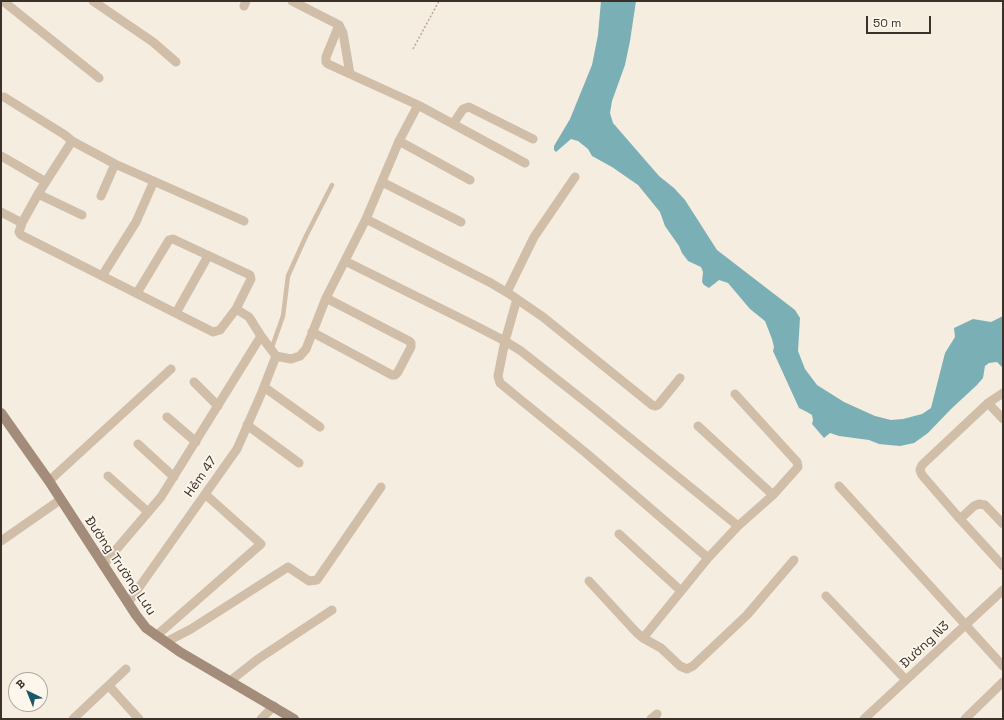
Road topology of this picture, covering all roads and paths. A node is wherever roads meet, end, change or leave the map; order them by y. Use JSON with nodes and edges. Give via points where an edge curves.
{"nodes":[{"id":1,"x":3,"y":1,"type":"edge"},
{"id":2,"x":93,"y":1,"type":"edge"},
{"id":3,"x":292,"y":1,"type":"edge"},
{"id":4,"x":439,"y":1,"type":"edge"},
{"id":5,"x":338,"y":25,"type":"junction"},
{"id":6,"x":413,"y":49,"type":"dead end"},
{"id":7,"x":176,"y":62,"type":"dead end"},
{"id":8,"x":350,"y":74,"type":"junction"},
{"id":9,"x":99,"y":78,"type":"dead end"},
{"id":10,"x":4,"y":97,"type":"dead end"},
{"id":11,"x":418,"y":105,"type":"junction"},
{"id":12,"x":453,"y":124,"type":"junction"},
{"id":13,"x":533,"y":139,"type":"dead end"},
{"id":14,"x":72,"y":141,"type":"junction"},
{"id":15,"x":399,"y":141,"type":"junction"},
{"id":16,"x":1,"y":156,"type":"edge"},
{"id":17,"x":525,"y":163,"type":"dead end"},
{"id":18,"x":115,"y":164,"type":"junction"},
{"id":19,"x":575,"y":176,"type":"dead end"},
{"id":20,"x":470,"y":180,"type":"dead end"},
{"id":21,"x":154,"y":181,"type":"junction"},
{"id":22,"x":46,"y":182,"type":"junction"},
{"id":23,"x":382,"y":182,"type":"junction"},
{"id":24,"x":332,"y":185,"type":"dead end"},
{"id":25,"x":38,"y":194,"type":"junction"},
{"id":26,"x":101,"y":196,"type":"dead end"},
{"id":27,"x":1,"y":212,"type":"edge"},
{"id":28,"x":82,"y":215,"type":"dead end"},
{"id":29,"x":366,"y":219,"type":"junction"},
{"id":30,"x":244,"y":221,"type":"dead end"},
{"id":31,"x":461,"y":222,"type":"dead end"},
{"id":32,"x":22,"y":223,"type":"junction"},
{"id":33,"x":208,"y":256,"type":"junction"},
{"id":34,"x":345,"y":261,"type":"junction"},
{"id":35,"x":102,"y":276,"type":"junction"},
{"id":36,"x":504,"y":291,"type":"junction"},
{"id":37,"x":137,"y":293,"type":"junction"},
{"id":38,"x":326,"y":298,"type":"junction"},
{"id":39,"x":516,"y":299,"type":"junction"},
{"id":40,"x":236,"y":309,"type":"junction"},
{"id":41,"x":176,"y":313,"type":"junction"},
{"id":42,"x":312,"y":332,"type":"junction"},
{"id":43,"x":261,"y":336,"type":"junction"},
{"id":44,"x":505,"y":341,"type":"junction"},
{"id":45,"x":274,"y":353,"type":"junction"},
{"id":46,"x":171,"y":369,"type":"dead end"},
{"id":47,"x":680,"y":378,"type":"dead end"},
{"id":48,"x":194,"y":382,"type":"dead end"},
{"id":49,"x":264,"y":387,"type":"junction"},
{"id":50,"x":1003,"y":393,"type":"edge"},
{"id":51,"x":735,"y":394,"type":"dead end"},
{"id":52,"x":988,"y":403,"type":"junction"},
{"id":53,"x":218,"y":406,"type":"junction"},
{"id":54,"x":2,"y":416,"type":"edge"},
{"id":55,"x":167,"y":417,"type":"dead end"},
{"id":56,"x":1003,"y":419,"type":"edge"},
{"id":57,"x":247,"y":425,"type":"junction"},
{"id":58,"x":698,"y":426,"type":"dead end"},
{"id":59,"x":320,"y":427,"type":"dead end"},
{"id":60,"x":196,"y":442,"type":"junction"},
{"id":61,"x":138,"y":444,"type":"dead end"},
{"id":62,"x":299,"y":463,"type":"dead end"},
{"id":63,"x":108,"y":476,"type":"dead end"},
{"id":64,"x":174,"y":477,"type":"junction"},
{"id":65,"x":49,"y":481,"type":"junction"},
{"id":66,"x":839,"y":486,"type":"dead end"},
{"id":67,"x":381,"y":487,"type":"dead end"},
{"id":68,"x":205,"y":494,"type":"junction"},
{"id":69,"x":773,"y":495,"type":"junction"},
{"id":70,"x":60,"y":500,"type":"junction"},
{"id":71,"x":148,"y":512,"type":"junction"},
{"id":72,"x":960,"y":519,"type":"junction"},
{"id":73,"x":1003,"y":524,"type":"edge"},
{"id":74,"x":738,"y":526,"type":"junction"},
{"id":75,"x":619,"y":534,"type":"dead end"},
{"id":76,"x":1,"y":541,"type":"edge"},
{"id":77,"x":708,"y":558,"type":"junction"},
{"id":78,"x":794,"y":560,"type":"dead end"},
{"id":79,"x":103,"y":565,"type":"junction"},
{"id":80,"x":1003,"y":566,"type":"edge"},
{"id":81,"x":588,"y":581,"type":"dead end"},
{"id":82,"x":1003,"y":590,"type":"edge"},
{"id":83,"x":681,"y":591,"type":"junction"},
{"id":84,"x":826,"y":596,"type":"dead end"},
{"id":85,"x":128,"y":604,"type":"junction"},
{"id":86,"x":332,"y":610,"type":"dead end"},
{"id":87,"x":966,"y":624,"type":"junction"},
{"id":88,"x":156,"y":636,"type":"junction"},
{"id":89,"x":643,"y":638,"type":"junction"},
{"id":90,"x":166,"y":642,"type":"junction"},
{"id":91,"x":1003,"y":666,"type":"edge"},
{"id":92,"x":126,"y":670,"type":"dead end"},
{"id":93,"x":906,"y":680,"type":"junction"},
{"id":94,"x":230,"y":681,"type":"junction"},
{"id":95,"x":1003,"y":682,"type":"edge"},
{"id":96,"x":109,"y":686,"type":"junction"},
{"id":97,"x":274,"y":706,"type":"junction"},
{"id":98,"x":73,"y":719,"type":"edge"},
{"id":99,"x":139,"y":719,"type":"edge"},
{"id":100,"x":261,"y":719,"type":"edge"},
{"id":101,"x":294,"y":719,"type":"edge"},
{"id":102,"x":864,"y":719,"type":"edge"},
{"id":103,"x":965,"y":719,"type":"edge"}],
"edges":[{"from":1,"to":9,"type":"street"},
{"from":2,"to":7,"type":"street","via":[[154,42]]},
{"from":3,"to":5,"type":"street"},
{"from":4,"to":6,"type":"path"},
{"from":5,"to":8,"type":"street","via":[[343,33]]},
{"from":5,"to":8,"type":"street","via":[[326,62]]},
{"from":8,"to":11,"type":"street"},
{"from":10,"to":14,"type":"street","via":[[65,134]]},
{"from":11,"to":12,"type":"street"},
{"from":11,"to":15,"type":"street"},
{"from":12,"to":13,"type":"street","via":[[462,109],[470,107]]},
{"from":12,"to":17,"type":"street"},
{"from":14,"to":18,"type":"street"},
{"from":14,"to":22,"type":"street"},
{"from":15,"to":20,"type":"street"},
{"from":15,"to":23,"type":"street"},
{"from":16,"to":22,"type":"street"},
{"from":18,"to":21,"type":"street"},
{"from":18,"to":26,"type":"street"},
{"from":19,"to":36,"type":"street","via":[[534,237]]},
{"from":21,"to":30,"type":"street"},
{"from":21,"to":35,"type":"street","via":[[136,222]]},
{"from":22,"to":25,"type":"street"},
{"from":23,"to":29,"type":"street"},
{"from":23,"to":31,"type":"street"},
{"from":24,"to":45,"type":"lane","via":[[288,276],[283,316]]},
{"from":25,"to":28,"type":"street"},
{"from":25,"to":32,"type":"street"},
{"from":27,"to":32,"type":"street"},
{"from":29,"to":34,"type":"street"},
{"from":29,"to":36,"type":"street"},
{"from":32,"to":35,"type":"street","via":[[20,235]]},
{"from":33,"to":37,"type":"street","via":[[173,239],[169,240]]},
{"from":33,"to":40,"type":"street","via":[[250,275],[251,279]]},
{"from":33,"to":41,"type":"street"},
{"from":34,"to":38,"type":"street"},
{"from":34,"to":44,"type":"street"},
{"from":35,"to":37,"type":"street"},
{"from":36,"to":39,"type":"street"},
{"from":37,"to":41,"type":"street"},
{"from":38,"to":42,"type":"street"},
{"from":38,"to":42,"type":"street","via":[[409,340],[411,346],[398,372],[392,375]]},
{"from":39,"to":44,"type":"street"},
{"from":39,"to":47,"type":"street","via":[[543,317],[652,405],[658,405]]},
{"from":40,"to":41,"type":"street","via":[[217,332]]},
{"from":40,"to":43,"type":"street","via":[[250,317]]},
{"from":42,"to":45,"type":"street","via":[[306,349],[300,356],[291,359]]},
{"from":43,"to":45,"type":"street"},
{"from":43,"to":53,"type":"street"},
{"from":44,"to":74,"type":"street","via":[[592,407]]},
{"from":44,"to":77,"type":"street","via":[[498,376],[500,384],[586,453]]},
{"from":45,"to":49,"type":"street","name":"Hẻm 47"},
{"from":46,"to":65,"type":"street"},
{"from":48,"to":53,"type":"street"},
{"from":49,"to":57,"type":"street","name":"Hẻm 47"},
{"from":49,"to":59,"type":"street"},
{"from":50,"to":52,"type":"street"},
{"from":51,"to":69,"type":"street","via":[[797,462],[795,471]]},
{"from":52,"to":56,"type":"street"},
{"from":52,"to":72,"type":"street","via":[[921,468],[922,475]]},
{"from":53,"to":60,"type":"street"},
{"from":54,"to":65,"type":"street","name":"Đường Trường Lưu"},
{"from":55,"to":60,"type":"street"},
{"from":57,"to":62,"type":"street"},
{"from":57,"to":68,"type":"street","name":"Hẻm 47","via":[[237,449]]},
{"from":58,"to":69,"type":"street"},
{"from":60,"to":64,"type":"street"},
{"from":61,"to":64,"type":"street"},
{"from":63,"to":71,"type":"street"},
{"from":64,"to":71,"type":"street"},
{"from":65,"to":70,"type":"street","name":"Đường Trường Lưu"},
{"from":66,"to":87,"type":"street"},
{"from":67,"to":90,"type":"street","via":[[317,580],[309,581],[288,567],[191,629]]},
{"from":68,"to":85,"type":"street","name":"Hẻm 47"},
{"from":68,"to":88,"type":"street","via":[[261,544]]},
{"from":69,"to":74,"type":"street"},
{"from":70,"to":76,"type":"street"},
{"from":70,"to":79,"type":"street","name":"Đường Trường Lưu"},
{"from":71,"to":79,"type":"street"},
{"from":72,"to":73,"type":"street","via":[[979,504],[985,505]]},
{"from":72,"to":80,"type":"street"},
{"from":74,"to":77,"type":"street"},
{"from":75,"to":83,"type":"street"},
{"from":77,"to":83,"type":"street"},
{"from":78,"to":89,"type":"street","via":[[747,615],[693,666],[687,669],[680,666],[661,648]]},
{"from":79,"to":85,"type":"street","name":"Đường Trường Lưu"},
{"from":81,"to":89,"type":"street"},
{"from":82,"to":87,"type":"street","name":"Đường N3"},
{"from":83,"to":89,"type":"street"},
{"from":84,"to":93,"type":"street"},
{"from":85,"to":88,"type":"street","name":"Đường Trường Lưu","via":[[146,628]]},
{"from":86,"to":94,"type":"street","via":[[258,659]]},
{"from":87,"to":91,"type":"street"},
{"from":87,"to":93,"type":"street","name":"Đường N3"},
{"from":88,"to":90,"type":"street","name":"Đường Trường Lưu"},
{"from":90,"to":94,"type":"street","name":"Đường Trường Lưu"},
{"from":92,"to":96,"type":"street"},
{"from":93,"to":102,"type":"street","name":"Đường N3"},
{"from":94,"to":97,"type":"street","name":"Đường Trường Lưu"},
{"from":95,"to":103,"type":"street"},
{"from":96,"to":98,"type":"street"},
{"from":96,"to":99,"type":"street"},
{"from":97,"to":100,"type":"street"},
{"from":97,"to":101,"type":"street","name":"Đường Trường Lưu"}]}
